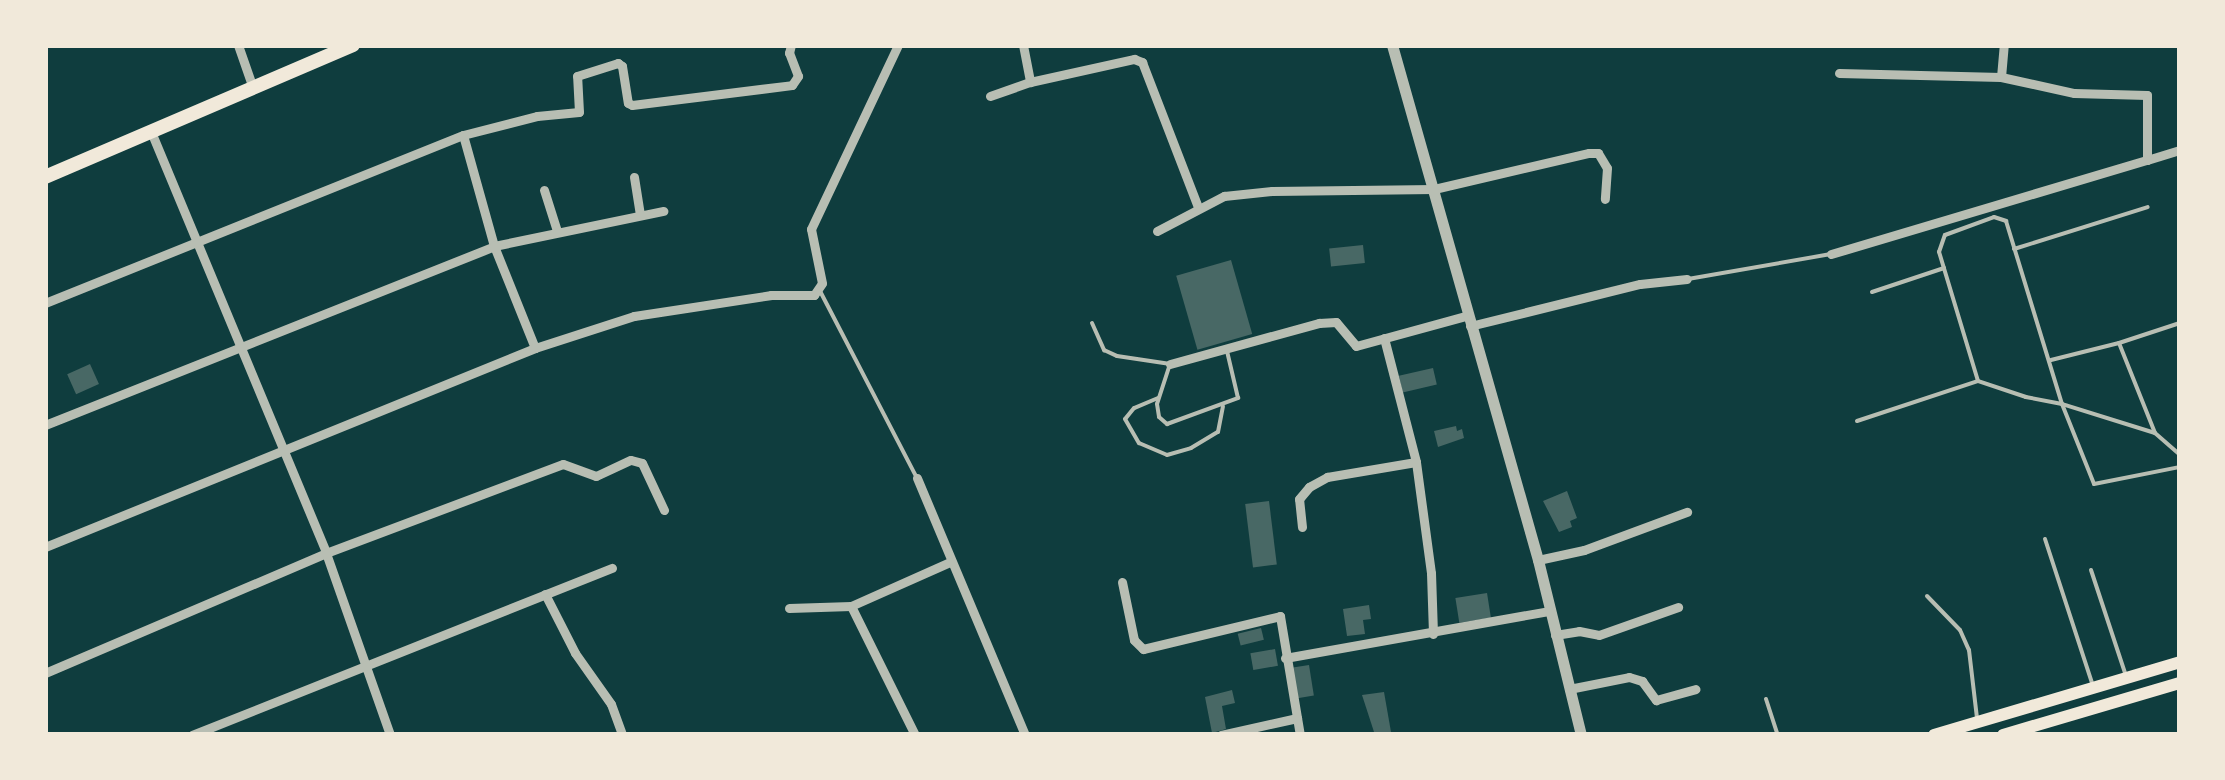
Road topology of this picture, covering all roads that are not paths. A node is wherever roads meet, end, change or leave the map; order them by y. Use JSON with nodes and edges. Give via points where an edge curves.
{"nodes":[{"id":1,"x":238,"y":45,"type":"edge"},
{"id":2,"x":353,"y":45,"type":"edge"},
{"id":3,"x":791,"y":45,"type":"edge"},
{"id":4,"x":898,"y":45,"type":"edge"},
{"id":5,"x":1023,"y":45,"type":"edge"},
{"id":6,"x":1392,"y":45,"type":"edge"},
{"id":7,"x":2004,"y":45,"type":"edge"},
{"id":8,"x":1839,"y":73,"type":"dead end"},
{"id":9,"x":2002,"y":77,"type":"junction"},
{"id":10,"x":1030,"y":82,"type":"junction"},
{"id":11,"x":252,"y":88,"type":"junction"},
{"id":12,"x":990,"y":96,"type":"dead end"},
{"id":13,"x":152,"y":134,"type":"junction"},
{"id":14,"x":463,"y":134,"type":"junction"},
{"id":15,"x":2180,"y":150,"type":"edge"},
{"id":16,"x":2147,"y":160,"type":"junction"},
{"id":17,"x":634,"y":176,"type":"dead end"},
{"id":18,"x":45,"y":177,"type":"edge"},
{"id":19,"x":1434,"y":189,"type":"junction"},
{"id":20,"x":544,"y":190,"type":"dead end"},
{"id":21,"x":1605,"y":199,"type":"dead end"},
{"id":22,"x":1198,"y":207,"type":"junction"},
{"id":23,"x":2148,"y":207,"type":"dead end"},
{"id":24,"x":662,"y":211,"type":"dead end"},
{"id":25,"x":640,"y":215,"type":"junction"},
{"id":26,"x":556,"y":231,"type":"junction"},
{"id":27,"x":1157,"y":231,"type":"dead end"},
{"id":28,"x":197,"y":242,"type":"junction"},
{"id":29,"x":494,"y":246,"type":"junction"},
{"id":30,"x":2014,"y":249,"type":"junction"},
{"id":31,"x":1831,"y":254,"type":"joint"},
{"id":32,"x":1944,"y":268,"type":"junction"},
{"id":33,"x":1687,"y":279,"type":"joint"},
{"id":34,"x":820,"y":290,"type":"junction"},
{"id":35,"x":1872,"y":292,"type":"dead end"},
{"id":36,"x":45,"y":303,"type":"edge"},
{"id":37,"x":1468,"y":321,"type":"junction"},
{"id":38,"x":1092,"y":323,"type":"dead end"},
{"id":39,"x":2180,"y":324,"type":"edge"},
{"id":40,"x":1384,"y":338,"type":"junction"},
{"id":41,"x":2119,"y":343,"type":"junction"},
{"id":42,"x":240,"y":345,"type":"junction"},
{"id":43,"x":534,"y":348,"type":"junction"},
{"id":44,"x":1227,"y":351,"type":"junction"},
{"id":45,"x":2049,"y":360,"type":"junction"},
{"id":46,"x":1170,"y":364,"type":"junction"},
{"id":47,"x":1978,"y":381,"type":"junction"},
{"id":48,"x":1158,"y":398,"type":"junction"},
{"id":49,"x":2062,"y":404,"type":"junction"},
{"id":50,"x":1223,"y":406,"type":"junction"},
{"id":51,"x":1857,"y":421,"type":"dead end"},
{"id":52,"x":45,"y":425,"type":"edge"},
{"id":53,"x":2155,"y":433,"type":"junction"},
{"id":54,"x":280,"y":450,"type":"junction"},
{"id":55,"x":2180,"y":455,"type":"edge"},
{"id":56,"x":1416,"y":462,"type":"junction"},
{"id":57,"x":2180,"y":467,"type":"edge"},
{"id":58,"x":917,"y":478,"type":"joint"},
{"id":59,"x":664,"y":510,"type":"dead end"},
{"id":60,"x":1687,"y":512,"type":"dead end"},
{"id":61,"x":1302,"y":527,"type":"dead end"},
{"id":62,"x":2045,"y":539,"type":"dead end"},
{"id":63,"x":45,"y":548,"type":"edge"},
{"id":64,"x":326,"y":554,"type":"junction"},
{"id":65,"x":1538,"y":560,"type":"junction"},
{"id":66,"x":950,"y":562,"type":"junction"},
{"id":67,"x":612,"y":568,"type":"dead end"},
{"id":68,"x":2091,"y":570,"type":"dead end"},
{"id":69,"x":1122,"y":582,"type":"dead end"},
{"id":70,"x":546,"y":594,"type":"junction"},
{"id":71,"x":1927,"y":596,"type":"dead end"},
{"id":72,"x":851,"y":606,"type":"junction"},
{"id":73,"x":1678,"y":607,"type":"dead end"},
{"id":74,"x":790,"y":608,"type":"dead end"},
{"id":75,"x":1550,"y":611,"type":"junction"},
{"id":76,"x":1433,"y":634,"type":"junction"},
{"id":77,"x":1556,"y":635,"type":"junction"},
{"id":78,"x":1285,"y":658,"type":"junction"},
{"id":79,"x":2180,"y":662,"type":"edge"},
{"id":80,"x":363,"y":664,"type":"junction"},
{"id":81,"x":45,"y":673,"type":"edge"},
{"id":82,"x":2126,"y":678,"type":"junction"},
{"id":83,"x":2180,"y":683,"type":"edge"},
{"id":84,"x":2094,"y":687,"type":"junction"},
{"id":85,"x":1569,"y":689,"type":"junction"},
{"id":86,"x":1696,"y":690,"type":"dead end"},
{"id":87,"x":1766,"y":699,"type":"dead end"},
{"id":88,"x":1297,"y":718,"type":"junction"},
{"id":89,"x":1978,"y":722,"type":"junction"},
{"id":90,"x":2019,"y":733,"type":"edge"},
{"id":91,"x":192,"y":735,"type":"edge"},
{"id":92,"x":390,"y":735,"type":"edge"},
{"id":93,"x":622,"y":735,"type":"edge"},
{"id":94,"x":916,"y":735,"type":"edge"},
{"id":95,"x":1026,"y":735,"type":"edge"},
{"id":96,"x":1221,"y":735,"type":"edge"},
{"id":97,"x":1300,"y":735,"type":"edge"},
{"id":98,"x":1581,"y":735,"type":"edge"},
{"id":99,"x":1778,"y":735,"type":"edge"},
{"id":100,"x":1934,"y":735,"type":"edge"},
{"id":101,"x":2003,"y":735,"type":"edge"}],
"edges":[{"from":1,"to":11,"type":"street"},
{"from":2,"to":11,"type":"highway"},
{"from":3,"to":14,"type":"street","via":[[798,76],[792,85],[628,104],[618,62],[577,76],[580,112]]},
{"from":4,"to":34,"type":"street","via":[[811,229]]},
{"from":5,"to":10,"type":"street"},
{"from":6,"to":19,"type":"street"},
{"from":7,"to":9,"type":"street"},
{"from":8,"to":9,"type":"street"},
{"from":9,"to":16,"type":"street","via":[[2074,93],[2146,95]]},
{"from":10,"to":12,"type":"street"},
{"from":10,"to":22,"type":"street","via":[[1142,62]]},
{"from":11,"to":13,"type":"highway"},
{"from":13,"to":18,"type":"highway"},
{"from":13,"to":28,"type":"street"},
{"from":14,"to":28,"type":"street"},
{"from":14,"to":29,"type":"street"},
{"from":15,"to":16,"type":"street"},
{"from":16,"to":31,"type":"street"},
{"from":17,"to":25,"type":"street"},
{"from":19,"to":21,"type":"street","via":[[1598,154],[1607,168]]},
{"from":19,"to":22,"type":"street","via":[[1272,190]]},
{"from":19,"to":37,"type":"street"},
{"from":20,"to":26,"type":"street"},
{"from":22,"to":27,"type":"street"},
{"from":23,"to":30,"type":"lane"},
{"from":24,"to":25,"type":"street"},
{"from":25,"to":26,"type":"street"},
{"from":26,"to":29,"type":"street"},
{"from":28,"to":36,"type":"street"},
{"from":28,"to":42,"type":"street"},
{"from":29,"to":42,"type":"street"},
{"from":29,"to":43,"type":"street"},
{"from":30,"to":32,"type":"lane","via":[[2006,221],[1994,217],[1945,234],[1939,252]]},
{"from":30,"to":45,"type":"lane"},
{"from":31,"to":33,"type":"lane"},
{"from":32,"to":35,"type":"lane"},
{"from":32,"to":47,"type":"lane"},
{"from":33,"to":37,"type":"street"},
{"from":34,"to":43,"type":"street","via":[[634,316]]},
{"from":34,"to":58,"type":"lane"},
{"from":37,"to":40,"type":"street"},
{"from":37,"to":65,"type":"street"},
{"from":38,"to":46,"type":"lane","via":[[1104,350]]},
{"from":39,"to":41,"type":"lane"},
{"from":40,"to":44,"type":"street","via":[[1356,346],[1336,322],[1319,323]]},
{"from":40,"to":56,"type":"street"},
{"from":41,"to":45,"type":"lane"},
{"from":41,"to":53,"type":"lane"},
{"from":42,"to":52,"type":"street"},
{"from":42,"to":54,"type":"street"},
{"from":43,"to":54,"type":"street"},
{"from":44,"to":46,"type":"street"},
{"from":44,"to":50,"type":"lane","via":[[1238,398]]},
{"from":45,"to":49,"type":"lane"},
{"from":46,"to":48,"type":"lane"},
{"from":47,"to":49,"type":"lane"},
{"from":47,"to":51,"type":"lane"},
{"from":48,"to":50,"type":"lane","via":[[1159,417],[1167,424]]},
{"from":48,"to":50,"type":"lane","via":[[1125,419],[1138,444],[1166,455],[1218,432]]},
{"from":49,"to":53,"type":"lane"},
{"from":49,"to":57,"type":"lane","via":[[2094,484]]},
{"from":53,"to":55,"type":"lane"},
{"from":54,"to":63,"type":"street"},
{"from":54,"to":64,"type":"street"},
{"from":56,"to":61,"type":"street","via":[[1327,477],[1310,486],[1299,499]]},
{"from":56,"to":76,"type":"street"},
{"from":58,"to":66,"type":"street"},
{"from":59,"to":64,"type":"street","via":[[638,461],[602,476],[562,464]]},
{"from":60,"to":65,"type":"street"},
{"from":62,"to":84,"type":"lane"},
{"from":64,"to":80,"type":"street"},
{"from":64,"to":81,"type":"street"},
{"from":65,"to":75,"type":"street"},
{"from":66,"to":72,"type":"street"},
{"from":66,"to":95,"type":"street"},
{"from":67,"to":70,"type":"street"},
{"from":68,"to":82,"type":"lane"},
{"from":69,"to":78,"type":"street","via":[[1134,640],[1143,650],[1276,614],[1285,623]]},
{"from":70,"to":80,"type":"street"},
{"from":70,"to":93,"type":"street","via":[[575,653],[611,704]]},
{"from":71,"to":89,"type":"lane","via":[[1960,630],[1969,650]]},
{"from":72,"to":74,"type":"street"},
{"from":72,"to":94,"type":"street"},
{"from":73,"to":77,"type":"street","via":[[1599,635]]},
{"from":75,"to":76,"type":"street"},
{"from":75,"to":77,"type":"street"},
{"from":76,"to":78,"type":"street"},
{"from":77,"to":85,"type":"street"},
{"from":78,"to":88,"type":"street"},
{"from":79,"to":82,"type":"main road"},
{"from":80,"to":91,"type":"street"},
{"from":80,"to":92,"type":"street"},
{"from":82,"to":84,"type":"main road"},
{"from":83,"to":90,"type":"main road"},
{"from":84,"to":89,"type":"main road"},
{"from":85,"to":86,"type":"street","via":[[1635,677],[1656,700]]},
{"from":85,"to":98,"type":"street"},
{"from":87,"to":99,"type":"lane"},
{"from":88,"to":96,"type":"street"},
{"from":88,"to":97,"type":"street"},
{"from":89,"to":100,"type":"main road"},
{"from":90,"to":101,"type":"main road"}]}
